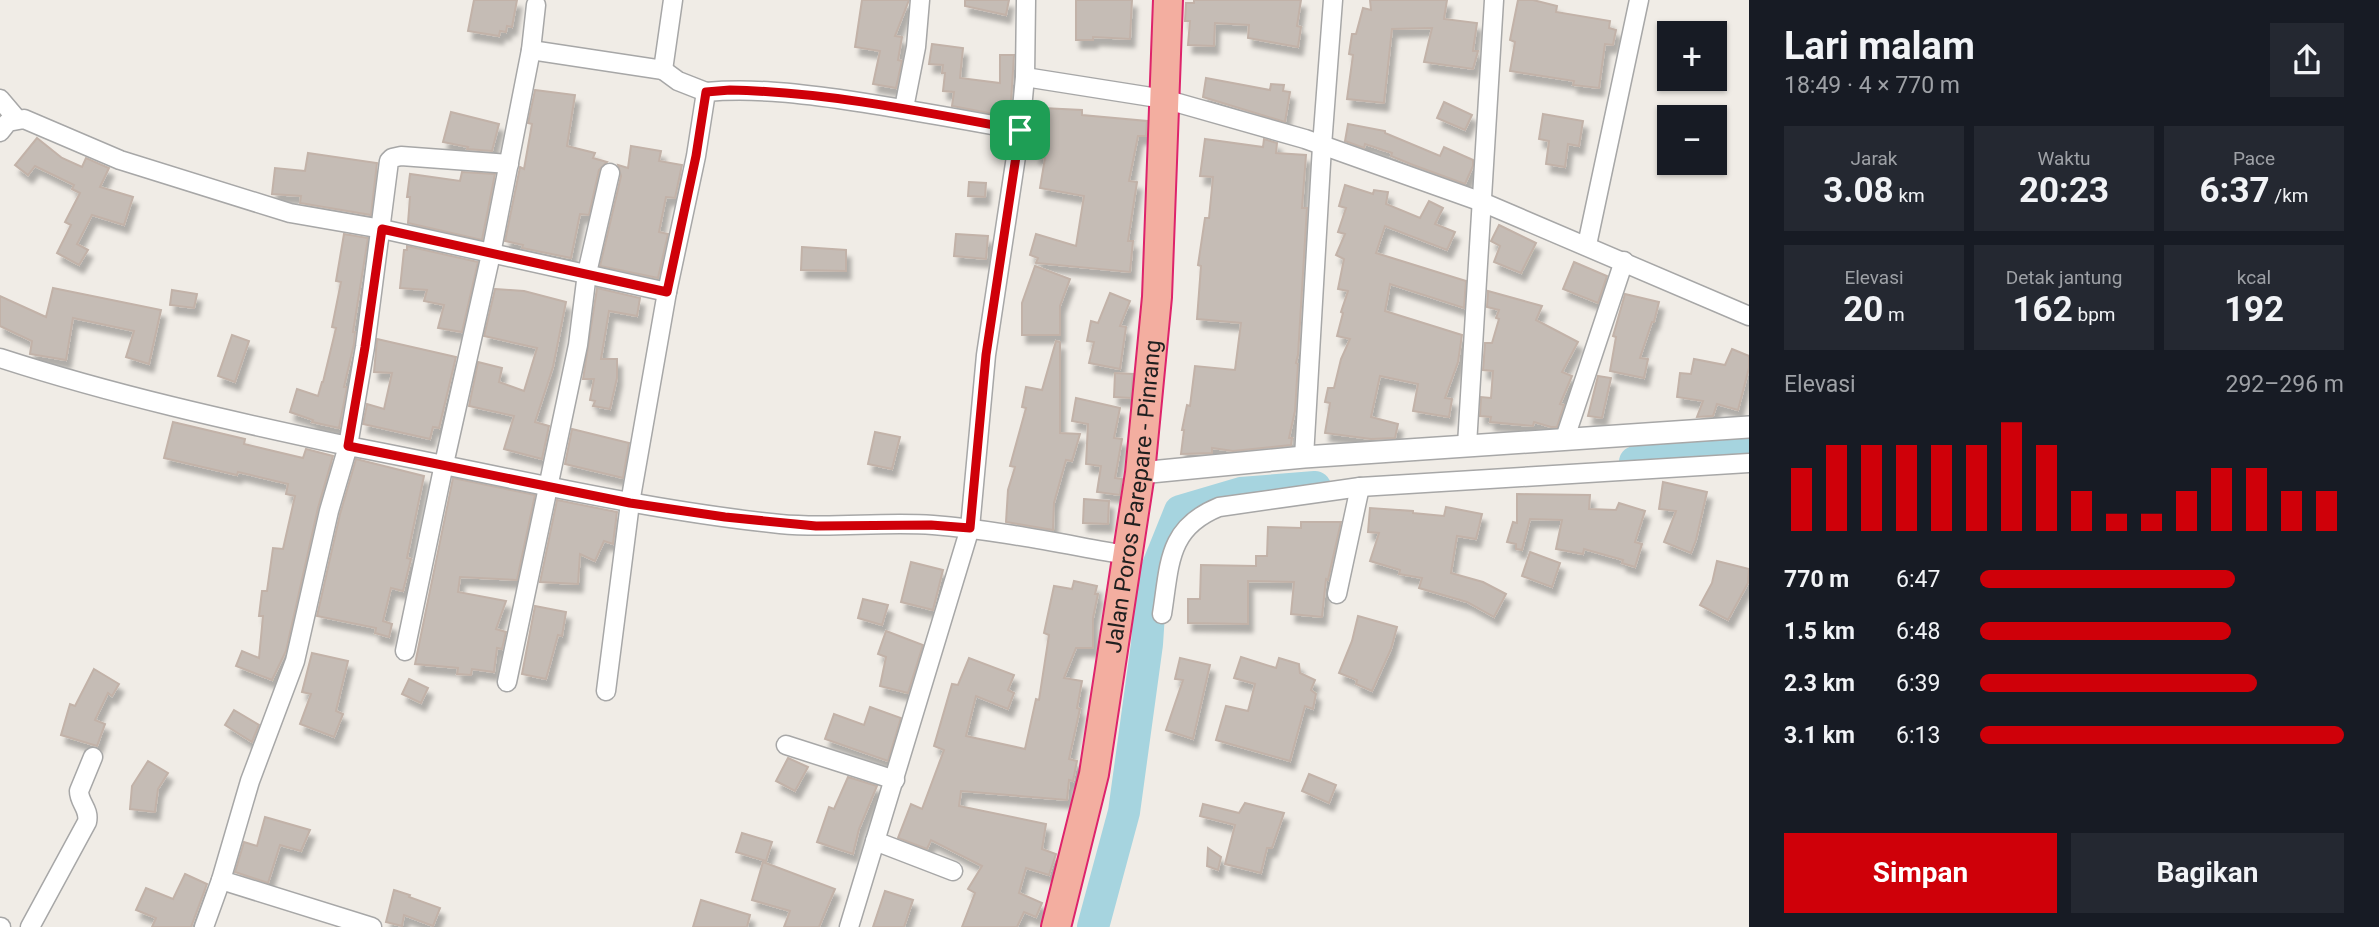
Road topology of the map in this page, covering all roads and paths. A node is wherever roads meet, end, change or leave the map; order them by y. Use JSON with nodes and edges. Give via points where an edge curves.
{"nodes":[{"id":1,"x":673,"y":0,"type":"edge"},
{"id":2,"x":920,"y":0,"type":"edge"},
{"id":3,"x":1026,"y":0,"type":"edge"},
{"id":4,"x":1168,"y":0,"type":"edge"},
{"id":5,"x":1333,"y":0,"type":"edge"},
{"id":6,"x":1494,"y":0,"type":"edge"},
{"id":7,"x":1639,"y":0,"type":"edge"},
{"id":8,"x":536,"y":5,"type":"dead end"},
{"id":9,"x":531,"y":50,"type":"junction"},
{"id":10,"x":663,"y":70,"type":"junction"},
{"id":11,"x":1025,"y":78,"type":"junction"},
{"id":12,"x":706,"y":92,"type":"junction"},
{"id":13,"x":0,"y":99,"type":"edge"},
{"id":14,"x":1164,"y":99,"type":"junction"},
{"id":15,"x":904,"y":108,"type":"junction"},
{"id":16,"x":17,"y":119,"type":"junction"},
{"id":17,"x":1020,"y":130,"type":"junction"},
{"id":18,"x":0,"y":132,"type":"edge"},
{"id":19,"x":1322,"y":146,"type":"junction"},
{"id":20,"x":509,"y":164,"type":"junction"},
{"id":21,"x":610,"y":173,"type":"dead end"},
{"id":22,"x":1482,"y":202,"type":"junction"},
{"id":23,"x":382,"y":229,"type":"junction"},
{"id":24,"x":1587,"y":245,"type":"junction"},
{"id":25,"x":491,"y":254,"type":"junction"},
{"id":26,"x":1624,"y":261,"type":"junction"},
{"id":27,"x":587,"y":273,"type":"junction"},
{"id":28,"x":667,"y":292,"type":"junction"},
{"id":29,"x":1749,"y":316,"type":"edge"},
{"id":30,"x":0,"y":358,"type":"edge"},
{"id":31,"x":1749,"y":427,"type":"edge"},
{"id":32,"x":1565,"y":439,"type":"junction"},
{"id":33,"x":1467,"y":445,"type":"junction"},
{"id":34,"x":348,"y":446,"type":"junction"},
{"id":35,"x":1304,"y":457,"type":"junction"},
{"id":36,"x":1749,"y":463,"type":"edge"},
{"id":37,"x":444,"y":464,"type":"junction"},
{"id":38,"x":1140,"y":473,"type":"junction"},
{"id":39,"x":549,"y":485,"type":"junction"},
{"id":40,"x":1360,"y":487,"type":"junction"},
{"id":41,"x":630,"y":503,"type":"junction"},
{"id":42,"x":970,"y":528,"type":"junction"},
{"id":43,"x":1126,"y":555,"type":"junction"},
{"id":44,"x":1337,"y":594,"type":"dead end"},
{"id":45,"x":1162,"y":614,"type":"dead end"},
{"id":46,"x":405,"y":652,"type":"dead end"},
{"id":47,"x":507,"y":682,"type":"dead end"},
{"id":48,"x":606,"y":691,"type":"dead end"},
{"id":49,"x":786,"y":745,"type":"dead end"},
{"id":50,"x":93,"y":757,"type":"dead end"},
{"id":51,"x":895,"y":780,"type":"junction"},
{"id":52,"x":875,"y":841,"type":"junction"},
{"id":53,"x":953,"y":871,"type":"dead end"},
{"id":54,"x":221,"y":880,"type":"junction"},
{"id":55,"x":30,"y":927,"type":"edge"},
{"id":56,"x":204,"y":927,"type":"edge"},
{"id":57,"x":372,"y":927,"type":"edge"},
{"id":58,"x":849,"y":927,"type":"edge"},
{"id":59,"x":1056,"y":927,"type":"edge"}],
"edges":[{"from":1,"to":10,"type":"street"},
{"from":2,"to":15,"type":"street"},
{"from":3,"to":11,"type":"street"},
{"from":4,"to":14,"type":"highway","name":"Jalan Poros Parepare - Pinrang"},
{"from":5,"to":19,"type":"street"},
{"from":6,"to":22,"type":"street"},
{"from":7,"to":24,"type":"street"},
{"from":8,"to":9,"type":"street"},
{"from":9,"to":10,"type":"street"},
{"from":9,"to":20,"type":"street"},
{"from":10,"to":12,"type":"street"},
{"from":11,"to":14,"type":"street"},
{"from":11,"to":17,"type":"street"},
{"from":12,"to":15,"type":"street","via":[[762,90]]},
{"from":12,"to":28,"type":"street"},
{"from":13,"to":16,"type":"street"},
{"from":14,"to":19,"type":"street"},
{"from":14,"to":38,"type":"highway","name":"Jalan Poros Parepare - Pinrang","via":[[1157,297]]},
{"from":15,"to":17,"type":"street"},
{"from":16,"to":18,"type":"street"},
{"from":16,"to":23,"type":"street","via":[[35,122],[120,160],[290,213]]},
{"from":17,"to":42,"type":"street","via":[[986,355]]},
{"from":19,"to":22,"type":"street"},
{"from":19,"to":35,"type":"street"},
{"from":20,"to":23,"type":"street","via":[[392,158],[387,165]]},
{"from":20,"to":25,"type":"street"},
{"from":21,"to":27,"type":"street"},
{"from":22,"to":24,"type":"street"},
{"from":22,"to":33,"type":"street"},
{"from":23,"to":25,"type":"street"},
{"from":23,"to":34,"type":"street"},
{"from":24,"to":26,"type":"street"},
{"from":25,"to":27,"type":"street"},
{"from":25,"to":37,"type":"street"},
{"from":26,"to":29,"type":"street"},
{"from":26,"to":32,"type":"street"},
{"from":27,"to":28,"type":"street"},
{"from":27,"to":39,"type":"street","via":[[578,345]]},
{"from":28,"to":41,"type":"street"},
{"from":30,"to":34,"type":"street","via":[[221,419]]},
{"from":31,"to":32,"type":"street"},
{"from":32,"to":33,"type":"street"},
{"from":33,"to":35,"type":"street"},
{"from":34,"to":37,"type":"street"},
{"from":34,"to":54,"type":"street","via":[[295,661],[250,781]]},
{"from":35,"to":38,"type":"street"},
{"from":36,"to":40,"type":"street"},
{"from":37,"to":39,"type":"street"},
{"from":37,"to":46,"type":"street"},
{"from":38,"to":43,"type":"highway","name":"Jalan Poros Parepare - Pinrang"},
{"from":39,"to":41,"type":"street"},
{"from":39,"to":47,"type":"street"},
{"from":40,"to":44,"type":"street"},
{"from":40,"to":45,"type":"street","via":[[1240,503],[1200,515],[1178,540]]},
{"from":41,"to":42,"type":"street","via":[[781,524]]},
{"from":41,"to":48,"type":"street"},
{"from":42,"to":43,"type":"street"},
{"from":42,"to":51,"type":"street"},
{"from":43,"to":59,"type":"highway","name":"Jalan Poros Parepare - Pinrang","via":[[1094,775]]},
{"from":49,"to":51,"type":"street"},
{"from":50,"to":55,"type":"street","via":[[79,791],[88,810],[87,822]]},
{"from":51,"to":52,"type":"street"},
{"from":52,"to":53,"type":"street"},
{"from":52,"to":58,"type":"street"},
{"from":54,"to":56,"type":"street"},
{"from":54,"to":57,"type":"street"}]}
